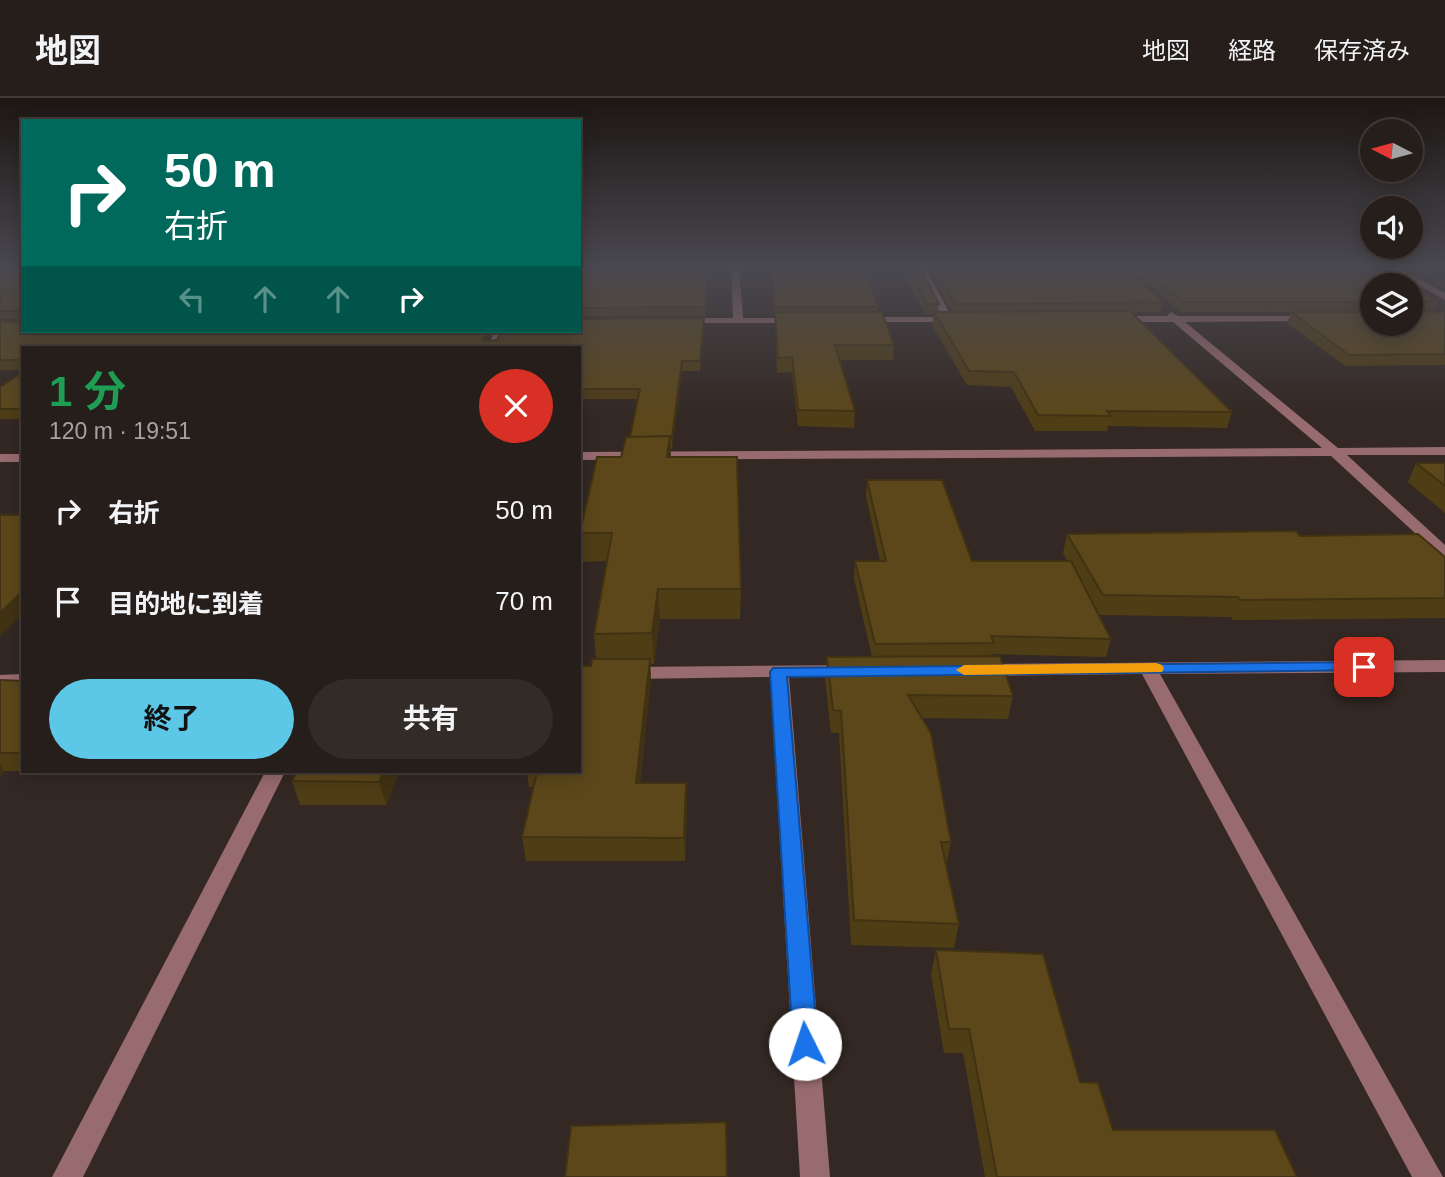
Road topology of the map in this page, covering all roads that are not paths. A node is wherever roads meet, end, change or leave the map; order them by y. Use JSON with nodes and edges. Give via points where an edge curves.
{"nodes":[{"id":1,"x":738,"y":316,"type":"edge"},
{"id":2,"x":947,"y":316,"type":"edge"},
{"id":3,"x":1171,"y":316,"type":"edge"},
{"id":4,"x":1319,"y":317,"type":"edge"},
{"id":5,"x":1108,"y":319,"type":"edge"},
{"id":6,"x":1174,"y":319,"type":"junction"},
{"id":7,"x":843,"y":320,"type":"edge"},
{"id":8,"x":949,"y":320,"type":"junction"},
{"id":9,"x":962,"y":320,"type":"edge"},
{"id":10,"x":672,"y":321,"type":"edge"},
{"id":11,"x":738,"y":321,"type":"junction"},
{"id":12,"x":804,"y":321,"type":"edge"},
{"id":13,"x":1445,"y":452,"type":"edge"},
{"id":14,"x":1335,"y":453,"type":"junction"},
{"id":15,"x":581,"y":456,"type":"edge"},
{"id":16,"x":0,"y":458,"type":"edge"},
{"id":17,"x":21,"y":458,"type":"edge"},
{"id":18,"x":1445,"y":553,"type":"edge"},
{"id":19,"x":1445,"y":666,"type":"edge"},
{"id":20,"x":1147,"y":668,"type":"junction"},
{"id":21,"x":970,"y":670,"type":"edge"},
{"id":22,"x":874,"y":671,"type":"edge"},
{"id":23,"x":779,"y":672,"type":"junction"},
{"id":24,"x":606,"y":673,"type":"edge"},
{"id":25,"x":21,"y":680,"type":"edge"},
{"id":26,"x":0,"y":681,"type":"edge"},
{"id":27,"x":274,"y":773,"type":"edge"},
{"id":28,"x":67,"y":1177,"type":"edge"},
{"id":29,"x":815,"y":1177,"type":"edge"},
{"id":30,"x":1428,"y":1177,"type":"edge"}],
"edges":[{"from":1,"to":11,"type":"street"},
{"from":2,"to":8,"type":"street"},
{"from":3,"to":6,"type":"street"},
{"from":4,"to":6,"type":"street"},
{"from":5,"to":6,"type":"street"},
{"from":6,"to":14,"type":"street"},
{"from":7,"to":8,"type":"street"},
{"from":8,"to":9,"type":"street"},
{"from":10,"to":11,"type":"street"},
{"from":11,"to":12,"type":"street"},
{"from":13,"to":14,"type":"street"},
{"from":14,"to":15,"type":"street"},
{"from":14,"to":18,"type":"street"},
{"from":16,"to":17,"type":"street"},
{"from":19,"to":20,"type":"street"},
{"from":20,"to":21,"type":"street"},
{"from":20,"to":30,"type":"street"},
{"from":22,"to":23,"type":"street"},
{"from":23,"to":24,"type":"street"},
{"from":23,"to":29,"type":"street"},
{"from":25,"to":26,"type":"street"},
{"from":27,"to":28,"type":"street"}]}
